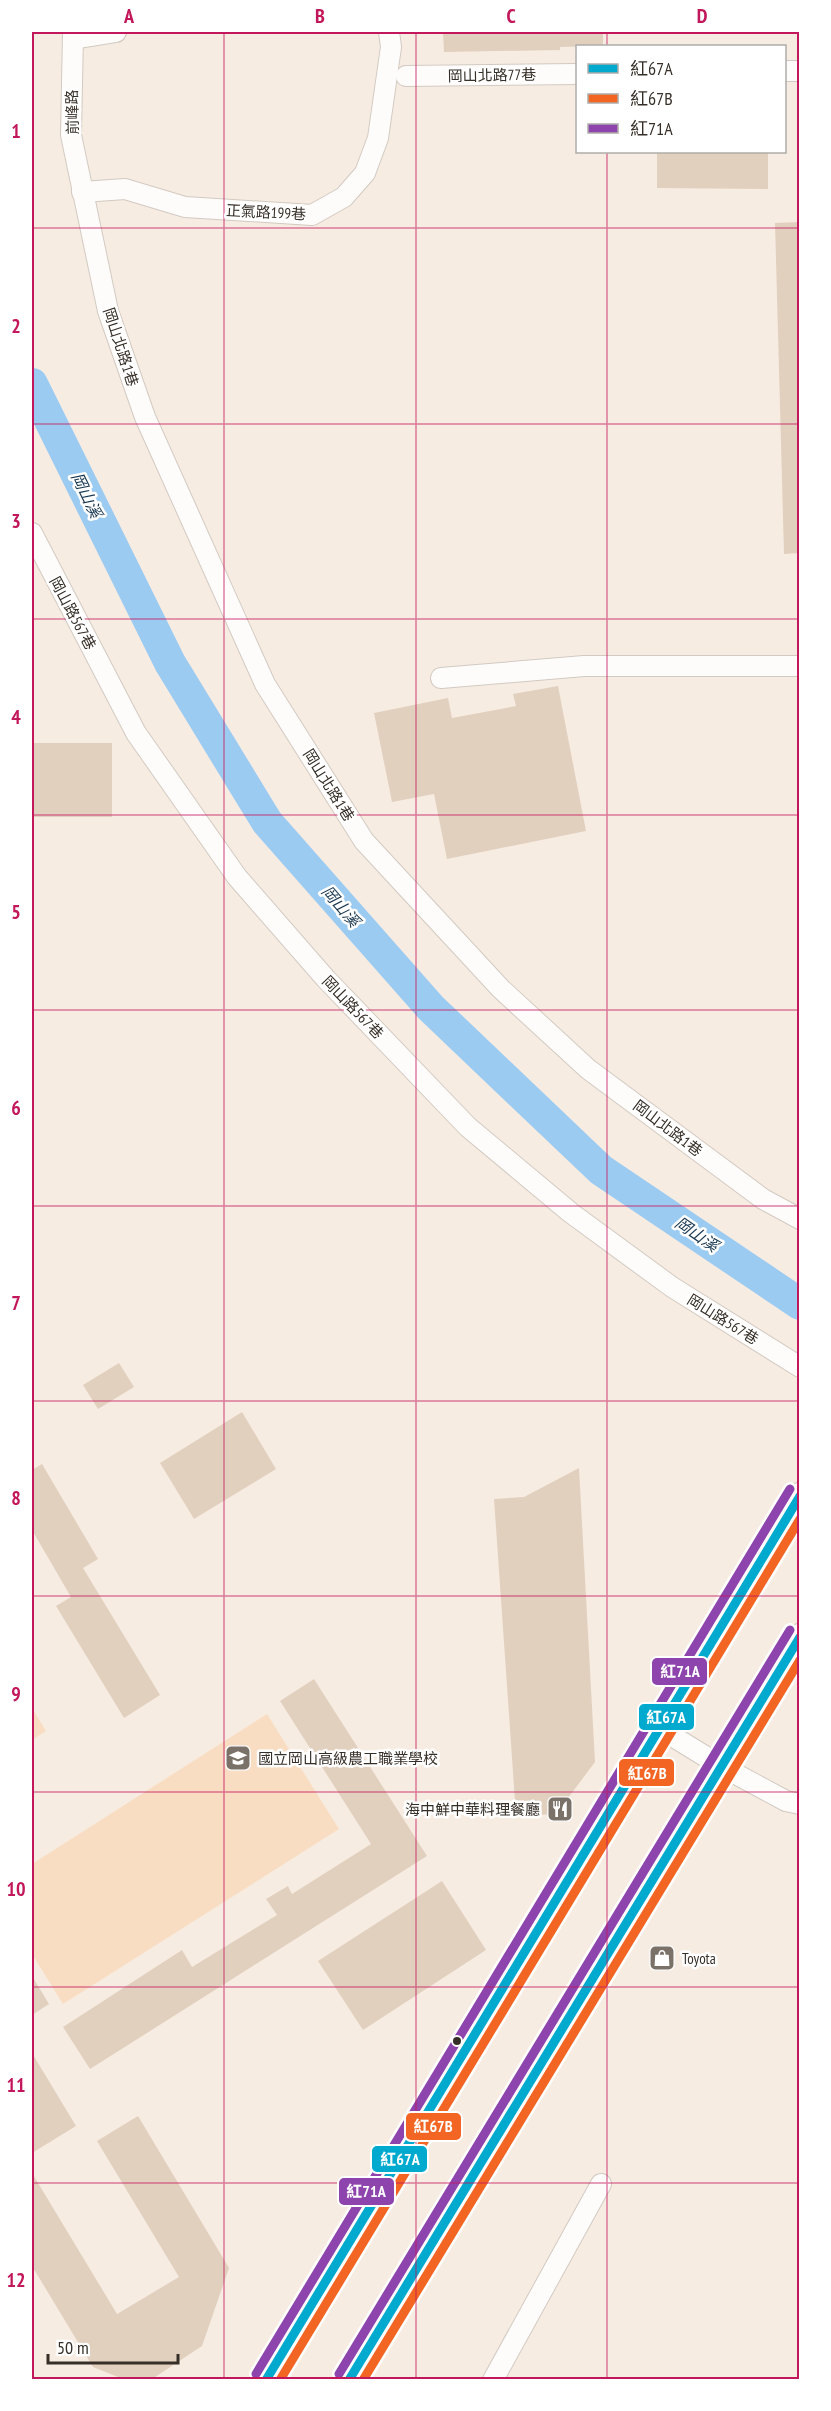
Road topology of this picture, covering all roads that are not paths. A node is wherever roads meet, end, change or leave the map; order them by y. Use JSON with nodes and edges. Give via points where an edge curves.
{"nodes":[{"id":1,"x":116,"y":32,"type":"edge"},
{"id":2,"x":389,"y":32,"type":"edge"},
{"id":3,"x":73,"y":35,"type":"edge"},
{"id":4,"x":576,"y":74,"type":"edge"},
{"id":5,"x":406,"y":76,"type":"dead end"},
{"id":6,"x":82,"y":192,"type":"junction"},
{"id":7,"x":32,"y":533,"type":"edge"},
{"id":8,"x":800,"y":666,"type":"edge"},
{"id":9,"x":441,"y":678,"type":"dead end"},
{"id":10,"x":800,"y":1219,"type":"edge"},
{"id":11,"x":800,"y":1367,"type":"edge"},
{"id":12,"x":800,"y":1496,"type":"edge"},
{"id":13,"x":800,"y":1636,"type":"edge"},
{"id":14,"x":659,"y":1728,"type":"junction"},
{"id":15,"x":721,"y":1766,"type":"junction"},
{"id":16,"x":800,"y":1803,"type":"edge"},
{"id":17,"x":601,"y":2184,"type":"dead end"},
{"id":18,"x":266,"y":2379,"type":"edge"},
{"id":19,"x":349,"y":2379,"type":"edge"},
{"id":20,"x":493,"y":2379,"type":"edge"}],
"edges":[{"from":1,"to":3,"type":"street"},
{"from":2,"to":6,"type":"street","name":"正氣路199巷","via":[[391,47],[378,138],[365,173],[344,196],[312,215],[185,207],[125,189]]},
{"from":3,"to":6,"type":"street","name":"前峰路","via":[[71,135]]},
{"from":4,"to":5,"type":"street","name":"岡山北路77巷"},
{"from":6,"to":10,"type":"street","name":"岡山北路1巷","via":[[108,311],[145,417],[265,684],[364,840],[501,989],[588,1069],[762,1199]]},
{"from":7,"to":11,"type":"street","name":"岡山路567巷","via":[[136,733],[237,877],[326,979],[468,1127],[571,1213],[672,1287]]},
{"from":8,"to":9,"type":"street","via":[[584,666]]},
{"from":12,"to":14,"type":"main road"},
{"from":13,"to":15,"type":"main road"},
{"from":14,"to":15,"type":"street"},
{"from":14,"to":18,"type":"main road"},
{"from":15,"to":16,"type":"street","via":[[786,1802]]},
{"from":15,"to":19,"type":"main road"},
{"from":17,"to":20,"type":"street"}]}
